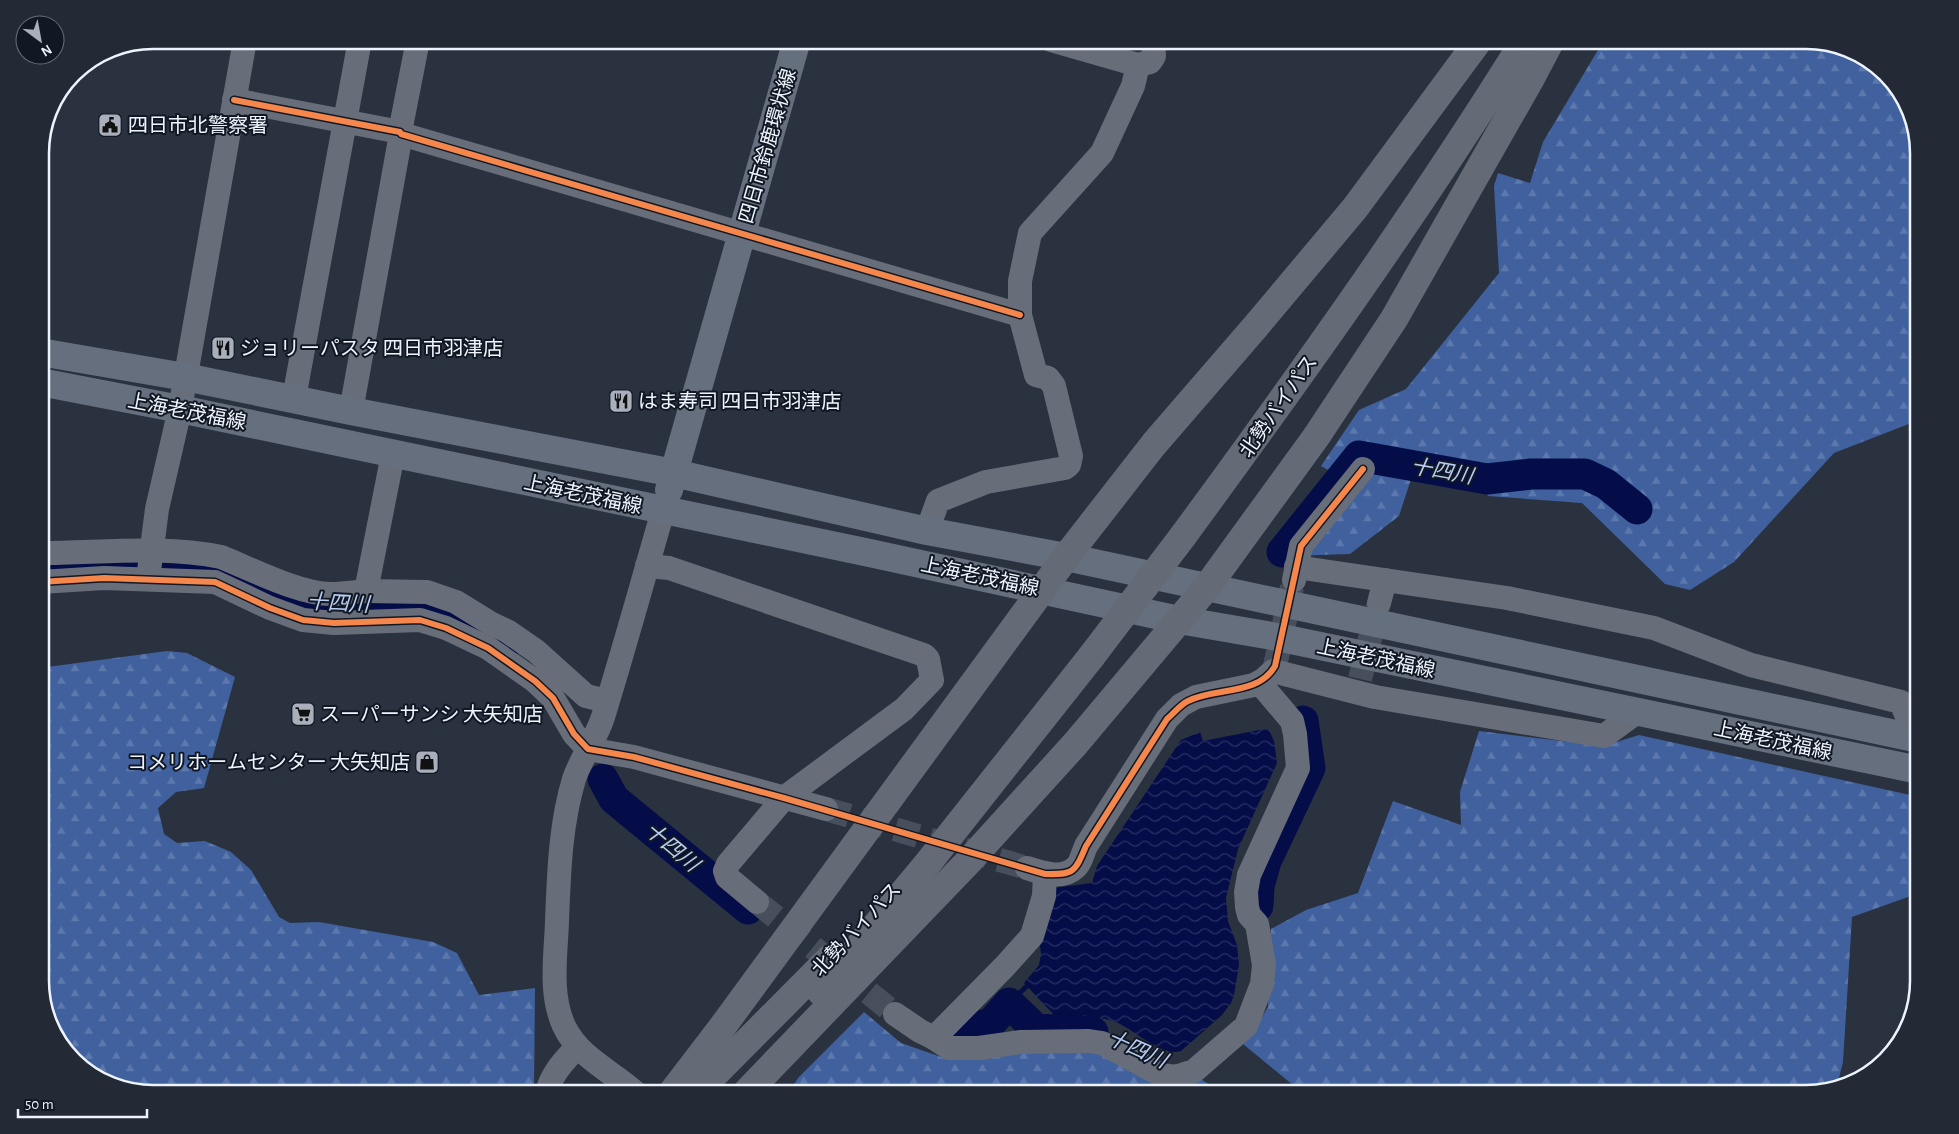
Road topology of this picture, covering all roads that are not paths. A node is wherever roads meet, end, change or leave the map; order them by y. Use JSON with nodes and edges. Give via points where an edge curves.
{"nodes":[{"id":1,"x":244,"y":49,"type":"edge"},
{"id":2,"x":358,"y":49,"type":"edge"},
{"id":3,"x":416,"y":49,"type":"edge"},
{"id":4,"x":794,"y":49,"type":"edge"},
{"id":5,"x":1082,"y":49,"type":"edge"},
{"id":6,"x":1154,"y":49,"type":"edge"},
{"id":7,"x":1472,"y":49,"type":"edge"},
{"id":8,"x":1519,"y":49,"type":"edge"},
{"id":9,"x":1546,"y":49,"type":"edge"},
{"id":10,"x":1138,"y":65,"type":"junction"},
{"id":11,"x":234,"y":100,"type":"junction"},
{"id":12,"x":345,"y":121,"type":"junction"},
{"id":13,"x":400,"y":133,"type":"junction"},
{"id":14,"x":742,"y":234,"type":"junction"},
{"id":15,"x":1020,"y":316,"type":"junction"},
{"id":16,"x":49,"y":354,"type":"edge"},
{"id":17,"x":185,"y":377,"type":"junction"},
{"id":18,"x":49,"y":384,"type":"edge"},
{"id":19,"x":294,"y":398,"type":"junction"},
{"id":20,"x":180,"y":409,"type":"junction"},
{"id":21,"x":351,"y":411,"type":"junction"},
{"id":22,"x":393,"y":454,"type":"junction"},
{"id":23,"x":1363,"y":469,"type":"dead end"},
{"id":24,"x":674,"y":473,"type":"junction"},
{"id":25,"x":663,"y":511,"type":"junction"},
{"id":26,"x":926,"y":531,"type":"junction"},
{"id":27,"x":49,"y":554,"type":"edge"},
{"id":28,"x":1066,"y":557,"type":"junction"},
{"id":29,"x":150,"y":565,"type":"junction"},
{"id":30,"x":647,"y":566,"type":"junction"},
{"id":31,"x":1384,"y":580,"type":"junction"},
{"id":32,"x":49,"y":581,"type":"edge"},
{"id":33,"x":1207,"y":587,"type":"junction"},
{"id":34,"x":1042,"y":590,"type":"junction"},
{"id":35,"x":366,"y":591,"type":"junction"},
{"id":36,"x":1379,"y":603,"type":"tunnel mouth"},
{"id":37,"x":1179,"y":620,"type":"junction"},
{"id":38,"x":466,"y":623,"type":"junction"},
{"id":39,"x":1268,"y":675,"type":"junction"},
{"id":40,"x":607,"y":701,"type":"junction"},
{"id":41,"x":1637,"y":712,"type":"junction"},
{"id":42,"x":1910,"y":723,"type":"edge"},
{"id":43,"x":1910,"y":738,"type":"edge"},
{"id":44,"x":588,"y":749,"type":"junction"},
{"id":45,"x":1012,"y":758,"type":"junction"},
{"id":46,"x":1910,"y":768,"type":"edge"},
{"id":47,"x":784,"y":798,"type":"junction"},
{"id":48,"x":826,"y":810,"type":"tunnel mouth"},
{"id":49,"x":757,"y":902,"type":"tunnel mouth"},
{"id":50,"x":895,"y":1014,"type":"tunnel mouth"},
{"id":51,"x":934,"y":1038,"type":"junction"},
{"id":52,"x":577,"y":1047,"type":"junction"},
{"id":53,"x":550,"y":1085,"type":"edge"},
{"id":54,"x":627,"y":1085,"type":"edge"},
{"id":55,"x":678,"y":1085,"type":"edge"},
{"id":56,"x":704,"y":1085,"type":"edge"},
{"id":57,"x":742,"y":1085,"type":"edge"},
{"id":58,"x":754,"y":1085,"type":"edge"}],
"edges":[{"from":1,"to":11,"type":"street"},
{"from":2,"to":12,"type":"street"},
{"from":3,"to":13,"type":"street"},
{"from":4,"to":14,"type":"main road","name":"四日市鈴鹿環状線"},
{"from":5,"to":10,"type":"street"},
{"from":6,"to":10,"type":"street","via":[[1150,62]]},
{"from":7,"to":28,"type":"highway","via":[[1355,208],[1154,444]]},
{"from":8,"to":45,"type":"highway","name":"北勢バイパス","bridge":true,"via":[[1348,307],[1264,426]]},
{"from":9,"to":33,"type":"highway","via":[[1394,319],[1316,437]]},
{"from":10,"to":15,"type":"street","via":[[1134,86],[1102,152],[1030,233],[1020,281]]},
{"from":11,"to":12,"type":"street"},
{"from":11,"to":17,"type":"street"},
{"from":12,"to":13,"type":"street"},
{"from":12,"to":19,"type":"street"},
{"from":13,"to":14,"type":"street"},
{"from":13,"to":21,"type":"street"},
{"from":14,"to":15,"type":"street"},
{"from":14,"to":24,"type":"main road","name":"四日市鈴鹿環状線"},
{"from":15,"to":26,"type":"street","via":[[1036,375],[1048,378],[1054,386],[1071,456],[1069,465],[986,482],[938,501]]},
{"from":16,"to":17,"type":"main road","name":"上海老茂福線"},
{"from":17,"to":19,"type":"main road","name":"上海老茂福線"},
{"from":17,"to":20,"type":"street"},
{"from":18,"to":20,"type":"main road","name":"上海老茂福線"},
{"from":19,"to":21,"type":"main road","name":"上海老茂福線"},
{"from":20,"to":22,"type":"main road","name":"上海老茂福線"},
{"from":20,"to":29,"type":"street","via":[[157,509]]},
{"from":21,"to":24,"type":"main road","name":"上海老茂福線"},
{"from":22,"to":25,"type":"main road","name":"上海老茂福線"},
{"from":22,"to":35,"type":"street"},
{"from":23,"to":31,"type":"street","via":[[1301,546],[1295,573]]},
{"from":24,"to":25,"type":"main road","name":"四日市鈴鹿環状線"},
{"from":24,"to":26,"type":"main road","name":"上海老茂福線"},
{"from":25,"to":30,"type":"street"},
{"from":25,"to":34,"type":"main road","name":"上海老茂福線"},
{"from":26,"to":28,"type":"main road","name":"上海老茂福線"},
{"from":27,"to":29,"type":"street"},
{"from":28,"to":33,"type":"main road","name":"上海老茂福線"},
{"from":28,"to":34,"type":"highway"},
{"from":29,"to":32,"type":"street","via":[[104,578]]},
{"from":29,"to":35,"type":"street","via":[[221,557],[299,588],[330,594]]},
{"from":29,"to":38,"type":"street","via":[[293,604],[303,620],[321,623],[420,620],[446,628]]},
{"from":30,"to":40,"type":"street"},
{"from":30,"to":47,"type":"street","via":[[669,568],[928,659],[932,680],[904,709]]},
{"from":31,"to":36,"type":"street"},
{"from":31,"to":42,"type":"street","via":[[1507,598],[1654,628],[1751,665],[1901,702]]},
{"from":33,"to":37,"type":"highway"},
{"from":33,"to":43,"type":"main road","name":"上海老茂福線"},
{"from":34,"to":37,"type":"main road","name":"上海老茂福線"},
{"from":34,"to":55,"type":"highway"},
{"from":35,"to":38,"type":"street","via":[[427,592],[456,602]]},
{"from":37,"to":41,"type":"main road","name":"上海老茂福線","via":[[1272,636]]},
{"from":37,"to":58,"type":"highway","via":[[1076,743],[976,853]]},
{"from":38,"to":40,"type":"street","via":[[507,631],[536,651],[586,696]]},
{"from":38,"to":44,"type":"street","via":[[488,648],[553,698],[574,734]]},
{"from":39,"to":41,"type":"street","via":[[1359,686],[1394,700],[1604,736]]},
{"from":39,"to":51,"type":"street","via":[[1196,698],[1181,705],[1168,719],[1086,846],[1077,867],[1064,874],[1036,871],[1044,896],[1032,936]]},
{"from":39,"to":51,"type":"street","via":[[1292,721],[1298,768],[1249,876],[1246,892],[1248,915],[1257,924],[1264,965],[1262,984],[1243,1030],[1194,1071],[1176,1077],[1162,1075],[1102,1043],[1021,1042],[949,1048]]},
{"from":40,"to":44,"type":"street"},
{"from":41,"to":46,"type":"main road","name":"上海老茂福線"},
{"from":44,"to":47,"type":"street","via":[[634,757]]},
{"from":44,"to":52,"type":"street","via":[[575,776],[561,843],[555,974],[556,1000],[564,1025]]},
{"from":45,"to":56,"type":"highway","name":"北勢バイパス","via":[[831,957]]},
{"from":45,"to":57,"type":"highway","name":"北勢バイパス"},
{"from":47,"to":48,"type":"street"},
{"from":47,"to":49,"type":"street","via":[[725,871]]},
{"from":50,"to":51,"type":"street"},
{"from":52,"to":53,"type":"street","via":[[559,1066]]},
{"from":52,"to":54,"type":"street"}]}
